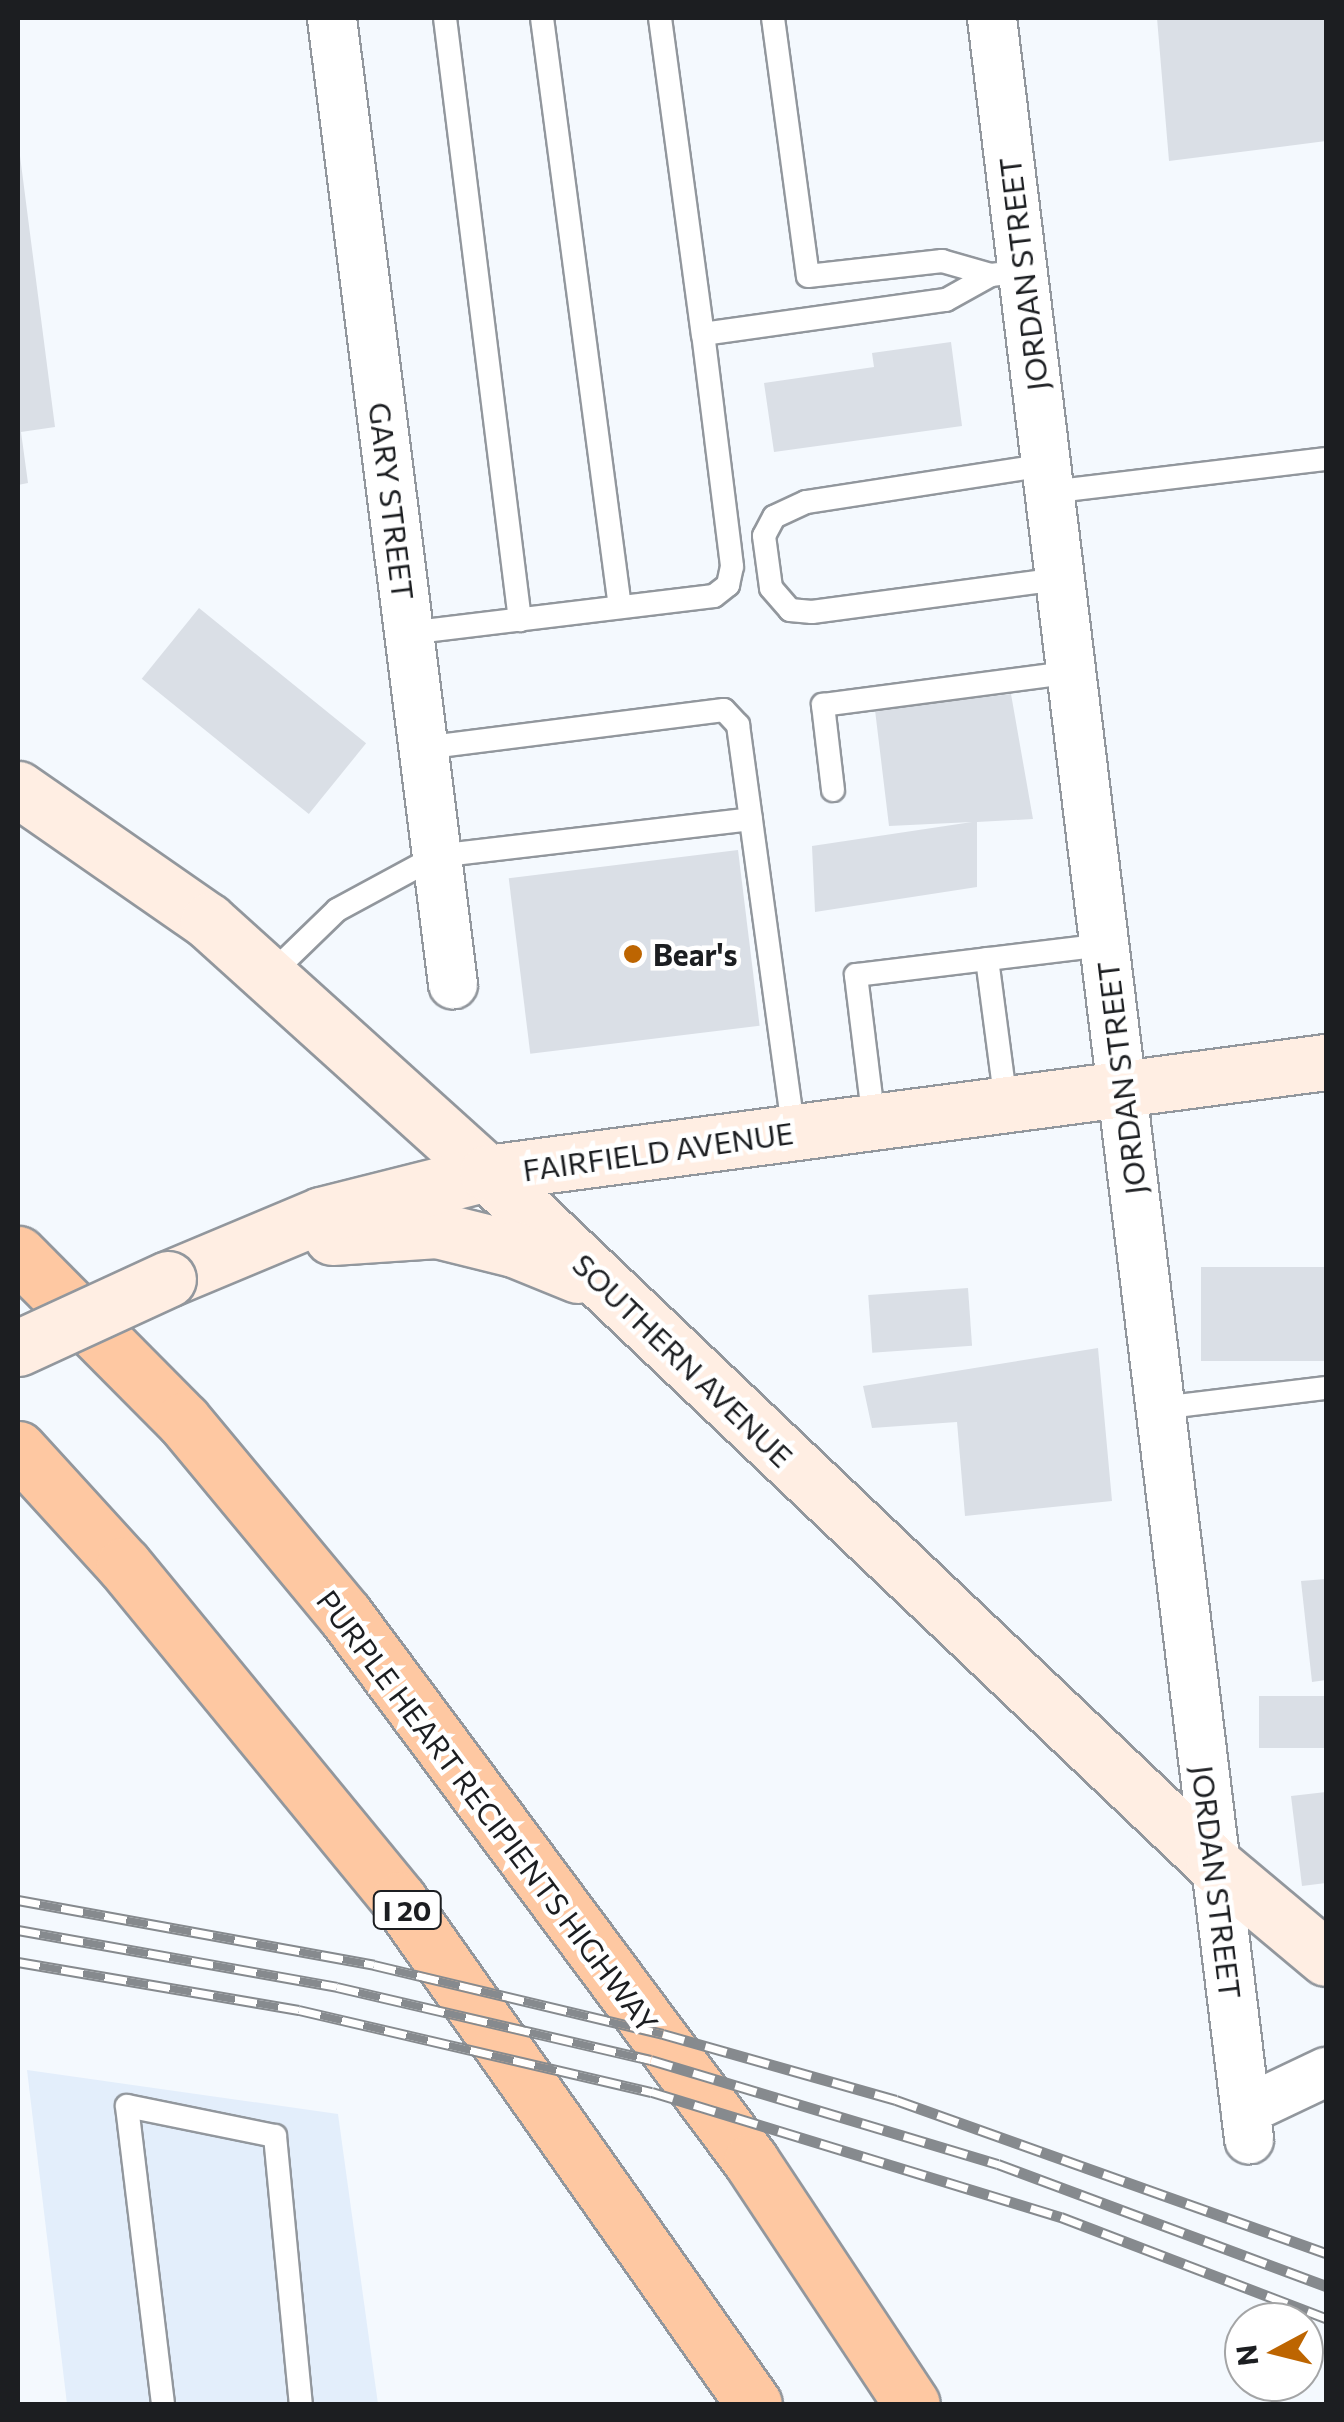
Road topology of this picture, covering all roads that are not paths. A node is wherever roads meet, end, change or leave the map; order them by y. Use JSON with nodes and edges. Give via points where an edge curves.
{"nodes":[{"id":1,"x":332,"y":18,"type":"edge"},
{"id":2,"x":445,"y":18,"type":"edge"},
{"id":3,"x":542,"y":18,"type":"edge"},
{"id":4,"x":660,"y":18,"type":"edge"},
{"id":5,"x":773,"y":18,"type":"edge"},
{"id":6,"x":992,"y":18,"type":"edge"},
{"id":7,"x":1007,"y":273,"type":"junction"},
{"id":8,"x":703,"y":334,"type":"junction"},
{"id":9,"x":1326,"y":458,"type":"edge"},
{"id":10,"x":1048,"y":479,"type":"junction"},
{"id":11,"x":1060,"y":580,"type":"junction"},
{"id":12,"x":620,"y":607,"type":"junction"},
{"id":13,"x":520,"y":620,"type":"junction"},
{"id":14,"x":408,"y":634,"type":"junction"},
{"id":15,"x":1072,"y":672,"type":"junction"},
{"id":16,"x":423,"y":748,"type":"junction"},
{"id":17,"x":18,"y":789,"type":"edge"},
{"id":18,"x":833,"y":790,"type":"dead end"},
{"id":19,"x":751,"y":818,"type":"junction"},
{"id":20,"x":437,"y":856,"type":"junction"},
{"id":21,"x":1104,"y":945,"type":"junction"},
{"id":22,"x":987,"y":959,"type":"junction"},
{"id":23,"x":269,"y":976,"type":"junction"},
{"id":24,"x":453,"y":984,"type":"dead end"},
{"id":25,"x":1326,"y":1062,"type":"edge"},
{"id":26,"x":1122,"y":1088,"type":"junction"},
{"id":27,"x":1006,"y":1104,"type":"junction"},
{"id":28,"x":874,"y":1122,"type":"junction"},
{"id":29,"x":794,"y":1132,"type":"junction"},
{"id":30,"x":487,"y":1173,"type":"junction"},
{"id":31,"x":230,"y":1252,"type":"junction"},
{"id":32,"x":18,"y":1254,"type":"edge"},
{"id":33,"x":605,"y":1286,"type":"junction"},
{"id":34,"x":18,"y":1348,"type":"edge"},
{"id":35,"x":1326,"y":1388,"type":"edge"},
{"id":36,"x":1160,"y":1408,"type":"junction"},
{"id":37,"x":18,"y":1448,"type":"edge"},
{"id":38,"x":1214,"y":1864,"type":"junction"},
{"id":39,"x":1326,"y":1958,"type":"edge"},
{"id":40,"x":1326,"y":2072,"type":"edge"},
{"id":41,"x":750,"y":2162,"type":"junction"},
{"id":42,"x":689,"y":2309,"type":"junction"},
{"id":43,"x":163,"y":2404,"type":"edge"},
{"id":44,"x":300,"y":2404,"type":"edge"},
{"id":45,"x":731,"y":2404,"type":"edge"},
{"id":46,"x":754,"y":2404,"type":"edge"},
{"id":47,"x":912,"y":2404,"type":"edge"},
{"id":48,"x":948,"y":2404,"type":"edge"}],
"edges":[{"from":1,"to":14,"type":"street","name":"GARY STREET"},
{"from":2,"to":13,"type":"lane"},
{"from":3,"to":12,"type":"lane"},
{"from":4,"to":8,"type":"lane"},
{"from":5,"to":7,"type":"lane","via":[[808,276],[942,261]]},
{"from":6,"to":7,"type":"street","name":"JORDAN STREET"},
{"from":7,"to":8,"type":"lane","via":[[946,300]]},
{"from":7,"to":10,"type":"street","name":"JORDAN STREET"},
{"from":8,"to":12,"type":"lane","via":[[732,566],[728,585],[714,596]]},
{"from":9,"to":10,"type":"lane"},
{"from":10,"to":11,"type":"street","name":"JORDAN STREET"},
{"from":10,"to":11,"type":"lane","via":[[806,502],[774,517],[764,536],[770,588],[790,610],[812,612]]},
{"from":11,"to":15,"type":"street","name":"JORDAN STREET"},
{"from":12,"to":13,"type":"lane"},
{"from":13,"to":14,"type":"lane"},
{"from":14,"to":16,"type":"street","name":"GARY STREET"},
{"from":15,"to":18,"type":"lane","via":[[823,705]]},
{"from":15,"to":21,"type":"street","name":"JORDAN STREET"},
{"from":16,"to":19,"type":"lane","via":[[724,710],[738,725]]},
{"from":16,"to":20,"type":"street","name":"GARY STREET"},
{"from":17,"to":23,"type":"street","name":"SOUTHERN AVENUE","via":[[208,921]]},
{"from":19,"to":20,"type":"lane"},
{"from":19,"to":29,"type":"lane"},
{"from":20,"to":23,"type":"lane","via":[[337,910]]},
{"from":20,"to":24,"type":"street","name":"GARY STREET"},
{"from":21,"to":22,"type":"lane"},
{"from":21,"to":26,"type":"street","name":"JORDAN STREET"},
{"from":22,"to":27,"type":"lane"},
{"from":22,"to":28,"type":"lane","via":[[856,975]]},
{"from":23,"to":30,"type":"street","name":"SOUTHERN AVENUE"},
{"from":25,"to":26,"type":"street","name":"FAIRFIELD AVENUE"},
{"from":26,"to":27,"type":"street","name":"FAIRFIELD AVENUE"},
{"from":26,"to":36,"type":"street","name":"JORDAN STREET"},
{"from":27,"to":28,"type":"street","name":"FAIRFIELD AVENUE"},
{"from":28,"to":29,"type":"street","name":"FAIRFIELD AVENUE"},
{"from":29,"to":30,"type":"street","name":"FAIRFIELD AVENUE"},
{"from":30,"to":31,"type":"street","name":"FAIRFIELD AVENUE","via":[[357,1204]]},
{"from":30,"to":33,"type":"street","name":"SOUTHERN AVENUE"},
{"from":31,"to":33,"type":"street","via":[[376,1230],[437,1230],[514,1249]]},
{"from":31,"to":34,"type":"street","name":"FAIRFIELD AVENUE","bridge":true},
{"from":32,"to":41,"type":"highway","name":"PURPLE HEART RECIPIENTS HIGHWAY","via":[[183,1420],[344,1615]]},
{"from":33,"to":38,"type":"street","name":"SOUTHERN AVENUE"},
{"from":35,"to":36,"type":"lane"},
{"from":36,"to":38,"type":"street","name":"JORDAN STREET"},
{"from":37,"to":42,"type":"highway","number":"I 20","via":[[124,1565],[400,1900]]},
{"from":38,"to":39,"type":"street","name":"SOUTHERN AVENUE"},
{"from":38,"to":40,"type":"street","name":"JORDAN STREET","via":[[1247,2124]]},
{"from":41,"to":47,"type":"highway","name":"PURPLE HEART RECIPIENTS HIGHWAY"},
{"from":41,"to":48,"type":"highway"},
{"from":42,"to":45,"type":"highway"},
{"from":42,"to":46,"type":"highway","number":"I 20"},
{"from":43,"to":44,"type":"lane","via":[[128,2106],[275,2136]]}]}
